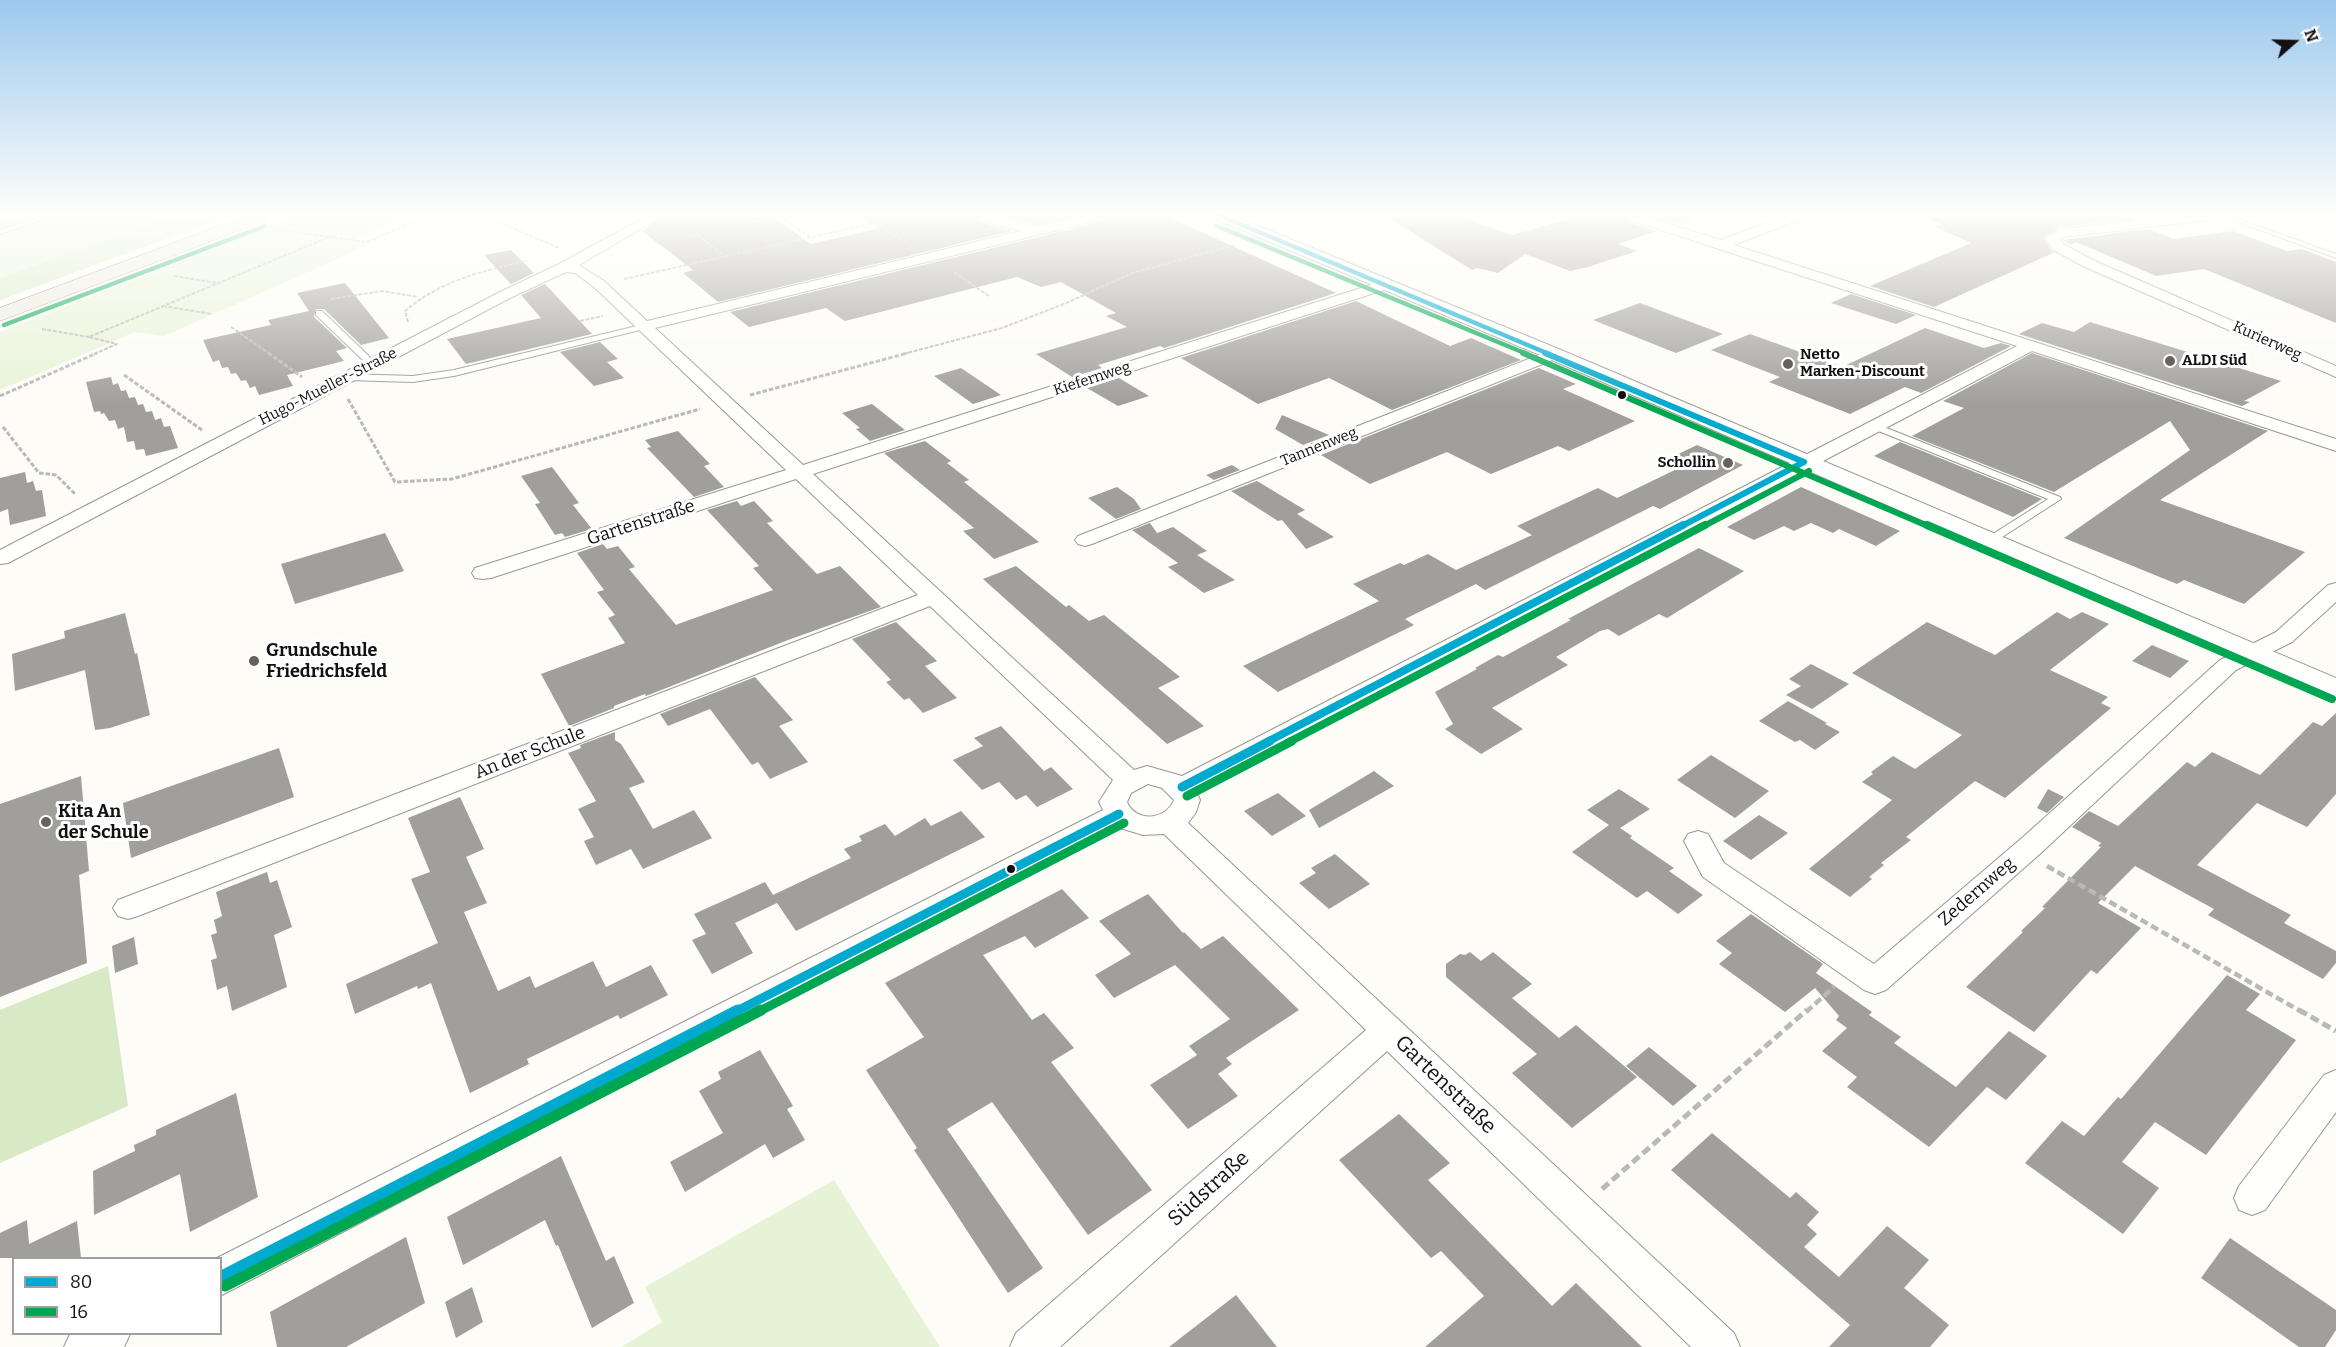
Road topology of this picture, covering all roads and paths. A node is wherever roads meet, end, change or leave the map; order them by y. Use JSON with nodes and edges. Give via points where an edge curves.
{"nodes":[{"id":1,"x":95,"y":279,"type":"edge"},
{"id":2,"x":192,"y":279,"type":"edge"},
{"id":3,"x":229,"y":279,"type":"edge"},
{"id":4,"x":458,"y":279,"type":"edge"},
{"id":5,"x":527,"y":279,"type":"edge"},
{"id":6,"x":592,"y":279,"type":"edge"},
{"id":7,"x":622,"y":279,"type":"edge"},
{"id":8,"x":837,"y":279,"type":"edge"},
{"id":9,"x":1119,"y":279,"type":"edge"},
{"id":10,"x":1370,"y":279,"type":"edge"},
{"id":11,"x":1830,"y":279,"type":"edge"},
{"id":12,"x":2124,"y":279,"type":"edge"},
{"id":13,"x":219,"y":283,"type":"junction"},
{"id":14,"x":599,"y":284,"type":"junction"},
{"id":15,"x":1385,"y":285,"type":"junction"},
{"id":16,"x":419,"y":297,"type":"junction"},
{"id":17,"x":163,"y":306,"type":"junction"},
{"id":18,"x":319,"y":313,"type":"joint"},
{"id":19,"x":212,"y":314,"type":"dead end"},
{"id":20,"x":0,"y":315,"type":"edge"},
{"id":21,"x":645,"y":326,"type":"junction"},
{"id":22,"x":231,"y":327,"type":"dead end"},
{"id":23,"x":42,"y":329,"type":"dead end"},
{"id":24,"x":89,"y":337,"type":"junction"},
{"id":25,"x":422,"y":338,"type":"junction"},
{"id":26,"x":2032,"y":345,"type":"junction"},
{"id":27,"x":1554,"y":354,"type":"junction"},
{"id":28,"x":372,"y":364,"type":"junction"},
{"id":29,"x":2336,"y":372,"type":"edge"},
{"id":30,"x":124,"y":375,"type":"dead end"},
{"id":31,"x":347,"y":377,"type":"junction"},
{"id":32,"x":321,"y":390,"type":"junction"},
{"id":33,"x":0,"y":396,"type":"edge"},
{"id":34,"x":724,"y":402,"type":"junction"},
{"id":35,"x":1874,"y":426,"type":"junction"},
{"id":36,"x":3,"y":427,"type":"dead end"},
{"id":37,"x":219,"y":443,"type":"junction"},
{"id":38,"x":2336,"y":445,"type":"edge"},
{"id":39,"x":1804,"y":462,"type":"junction"},
{"id":40,"x":799,"y":473,"type":"junction"},
{"id":41,"x":91,"y":509,"type":"junction"},
{"id":42,"x":1085,"y":540,"type":"dead end"},
{"id":43,"x":1989,"y":541,"type":"junction"},
{"id":44,"x":0,"y":558,"type":"edge"},
{"id":45,"x":483,"y":573,"type":"dead end"},
{"id":46,"x":2336,"y":590,"type":"edge"},
{"id":47,"x":933,"y":597,"type":"junction"},
{"id":48,"x":2251,"y":653,"type":"junction"},
{"id":49,"x":2336,"y":689,"type":"edge"},
{"id":50,"x":1129,"y":780,"type":"junction"},
{"id":51,"x":1182,"y":788,"type":"junction"},
{"id":52,"x":1119,"y":814,"type":"junction"},
{"id":53,"x":1169,"y":822,"type":"junction"},
{"id":54,"x":1698,"y":841,"type":"dead end"},
{"id":55,"x":2023,"y":852,"type":"junction"},
{"id":56,"x":128,"y":908,"type":"dead end"},
{"id":57,"x":1856,"y":968,"type":"junction"},
{"id":58,"x":1388,"y":1030,"type":"junction"},
{"id":59,"x":2336,"y":1030,"type":"edge"},
{"id":60,"x":2336,"y":1085,"type":"edge"},
{"id":61,"x":2252,"y":1198,"type":"dead end"},
{"id":62,"x":1576,"y":1211,"type":"junction"},
{"id":63,"x":222,"y":1276,"type":"edge"},
{"id":64,"x":108,"y":1335,"type":"edge"},
{"id":65,"x":84,"y":1347,"type":"edge"},
{"id":66,"x":1030,"y":1347,"type":"edge"},
{"id":67,"x":1720,"y":1347,"type":"edge"}],
"edges":[{"from":1,"to":20,"type":"main road"},
{"from":2,"to":13,"type":"path"},
{"from":3,"to":13,"type":"path"},
{"from":4,"to":16,"type":"path"},
{"from":5,"to":25,"type":"street","name":"Hugo-Mueller-Straße"},
{"from":6,"to":14,"type":"street"},
{"from":7,"to":14,"type":"path"},
{"from":8,"to":21,"type":"street"},
{"from":9,"to":34,"type":"path","via":[[1002,328]]},
{"from":10,"to":15,"type":"street"},
{"from":11,"to":26,"type":"street"},
{"from":12,"to":29,"type":"street","name":"Kurierweg"},
{"from":13,"to":17,"type":"path"},
{"from":14,"to":21,"type":"street"},
{"from":15,"to":27,"type":"street"},
{"from":15,"to":40,"type":"street","name":"Kiefernweg"},
{"from":16,"to":18,"type":"path","via":[[382,291],[333,298],[300,311]]},
{"from":16,"to":25,"type":"path","via":[[405,311],[409,324]]},
{"from":17,"to":19,"type":"path"},
{"from":17,"to":24,"type":"path"},
{"from":18,"to":28,"type":"lane"},
{"from":21,"to":31,"type":"lane","via":[[454,373],[413,379]]},
{"from":21,"to":34,"type":"street"},
{"from":22,"to":32,"type":"path"},
{"from":23,"to":24,"type":"path"},
{"from":24,"to":33,"type":"path","via":[[117,344]]},
{"from":25,"to":28,"type":"street","name":"Hugo-Mueller-Straße"},
{"from":26,"to":35,"type":"street"},
{"from":26,"to":38,"type":"street"},
{"from":27,"to":39,"type":"street"},
{"from":27,"to":42,"type":"street","name":"Tannenweg"},
{"from":28,"to":31,"type":"street","name":"Hugo-Mueller-Straße"},
{"from":30,"to":37,"type":"path"},
{"from":31,"to":32,"type":"street","name":"Hugo-Mueller-Straße"},
{"from":32,"to":34,"type":"path","via":[[348,398],[395,482],[453,479]]},
{"from":32,"to":37,"type":"street","name":"Hugo-Mueller-Straße"},
{"from":34,"to":40,"type":"street"},
{"from":35,"to":39,"type":"street"},
{"from":35,"to":43,"type":"lane","via":[[2056,499]]},
{"from":36,"to":41,"type":"path","via":[[39,472],[56,475]]},
{"from":37,"to":41,"type":"street","name":"Hugo-Mueller-Straße"},
{"from":39,"to":43,"type":"street"},
{"from":39,"to":51,"type":"street"},
{"from":40,"to":45,"type":"street","name":"Gartenstraße"},
{"from":40,"to":47,"type":"street"},
{"from":41,"to":44,"type":"street","name":"Hugo-Mueller-Straße"},
{"from":43,"to":48,"type":"street"},
{"from":46,"to":48,"type":"street","via":[[2284,637]]},
{"from":47,"to":50,"type":"street"},
{"from":47,"to":56,"type":"street","name":"An der Schule"},
{"from":48,"to":49,"type":"street"},
{"from":48,"to":55,"type":"street","name":"Zedernweg","via":[[2228,665]]},
{"from":50,"to":51,"type":"street","via":[[1148,775],[1167,778]]},
{"from":50,"to":52,"type":"street","via":[[1117,790],[1113,802]]},
{"from":51,"to":53,"type":"street","via":[[1187,800],[1182,813]]},
{"from":52,"to":53,"type":"street","via":[[1133,823],[1151,826]]},
{"from":52,"to":63,"type":"street"},
{"from":53,"to":58,"type":"street","name":"Gartenstraße"},
{"from":54,"to":57,"type":"street","name":"Zedernweg","via":[[1713,870]]},
{"from":55,"to":57,"type":"street","name":"Zedernweg","via":[[1875,981]]},
{"from":55,"to":59,"type":"path"},
{"from":57,"to":62,"type":"path"},
{"from":58,"to":62,"type":"street","name":"Gartenstraße"},
{"from":58,"to":66,"type":"street","name":"Südstraße"},
{"from":60,"to":61,"type":"street"},
{"from":62,"to":67,"type":"street","name":"Gartenstraße"},
{"from":64,"to":65,"type":"street"}]}
